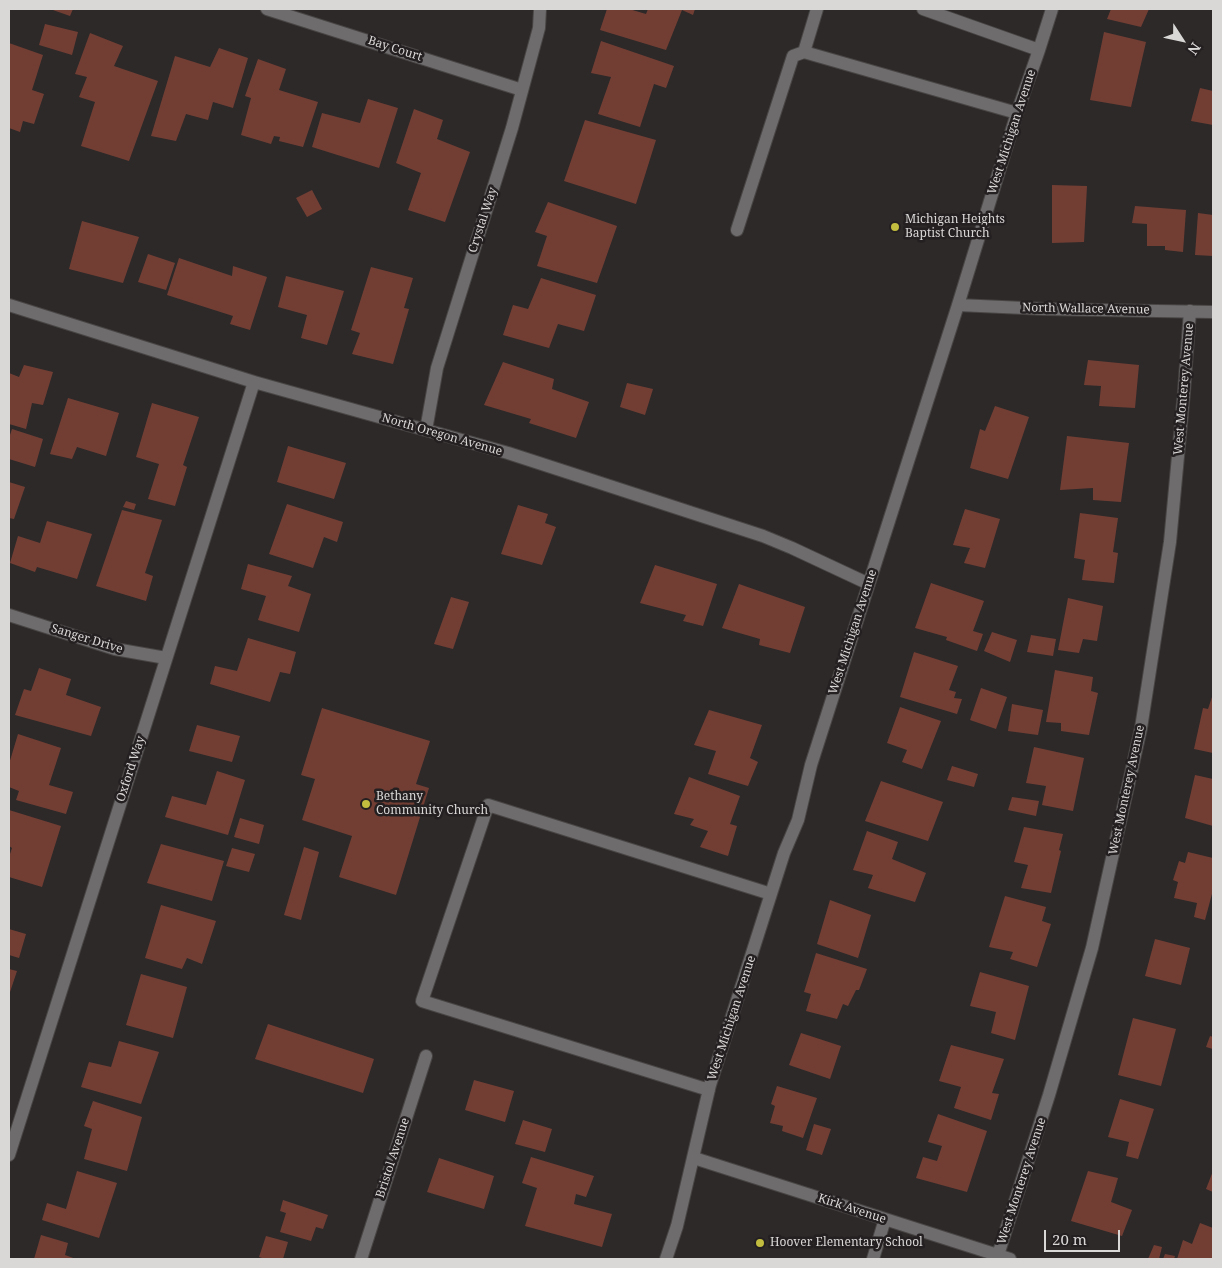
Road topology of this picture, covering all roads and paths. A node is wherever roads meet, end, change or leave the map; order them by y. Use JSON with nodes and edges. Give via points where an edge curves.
{"nodes":[{"id":1,"x":267,"y":9,"type":"edge"},
{"id":2,"x":540,"y":9,"type":"edge"},
{"id":3,"x":817,"y":9,"type":"edge"},
{"id":4,"x":923,"y":9,"type":"edge"},
{"id":5,"x":1052,"y":9,"type":"edge"},
{"id":6,"x":1039,"y":50,"type":"junction"},
{"id":7,"x":804,"y":52,"type":"junction"},
{"id":8,"x":522,"y":90,"type":"junction"},
{"id":9,"x":1017,"y":113,"type":"junction"},
{"id":10,"x":738,"y":230,"type":"dead end"},
{"id":11,"x":9,"y":305,"type":"edge"},
{"id":12,"x":958,"y":305,"type":"junction"},
{"id":13,"x":1190,"y":311,"type":"junction"},
{"id":14,"x":1213,"y":312,"type":"edge"},
{"id":15,"x":254,"y":382,"type":"junction"},
{"id":16,"x":426,"y":430,"type":"junction"},
{"id":17,"x":869,"y":584,"type":"junction"},
{"id":18,"x":9,"y":615,"type":"edge"},
{"id":19,"x":166,"y":658,"type":"junction"},
{"id":20,"x":771,"y":894,"type":"junction"},
{"id":21,"x":426,"y":1056,"type":"dead end"},
{"id":22,"x":709,"y":1090,"type":"junction"},
{"id":23,"x":9,"y":1155,"type":"edge"},
{"id":24,"x":694,"y":1158,"type":"junction"},
{"id":25,"x":885,"y":1220,"type":"junction"},
{"id":26,"x":1004,"y":1257,"type":"edge"},
{"id":27,"x":361,"y":1259,"type":"edge"},
{"id":28,"x":666,"y":1259,"type":"edge"},
{"id":29,"x":873,"y":1259,"type":"edge"}],
"edges":[{"from":1,"to":8,"type":"street","name":"Bay Court"},
{"from":2,"to":8,"type":"street","name":"Crystal Way","via":[[539,28]]},
{"from":3,"to":7,"type":"street"},
{"from":4,"to":6,"type":"street"},
{"from":5,"to":6,"type":"street","name":"West Michigan Avenue"},
{"from":6,"to":9,"type":"street","name":"West Michigan Avenue"},
{"from":7,"to":9,"type":"street"},
{"from":7,"to":10,"type":"street","via":[[793,56]]},
{"from":8,"to":16,"type":"street","name":"Crystal Way","via":[[437,368]]},
{"from":9,"to":12,"type":"street","name":"West Michigan Avenue"},
{"from":11,"to":15,"type":"street","name":"North Oregon Avenue"},
{"from":12,"to":13,"type":"street","name":"North Wallace Avenue"},
{"from":12,"to":17,"type":"street","name":"West Michigan Avenue"},
{"from":13,"to":14,"type":"street","name":"North Wallace Avenue"},
{"from":13,"to":26,"type":"street","name":"West Monterey Avenue","via":[[1170,542],[1141,728],[1092,948]]},
{"from":15,"to":16,"type":"street","name":"North Oregon Avenue"},
{"from":15,"to":19,"type":"street","name":"Oxford Way"},
{"from":16,"to":17,"type":"street","name":"North Oregon Avenue","via":[[763,536]]},
{"from":17,"to":20,"type":"street","name":"West Michigan Avenue","via":[[811,765],[798,820]]},
{"from":18,"to":19,"type":"street","name":"Sanger Drive","via":[[116,649]]},
{"from":19,"to":23,"type":"street","name":"Oxford Way"},
{"from":20,"to":22,"type":"street","name":"West Michigan Avenue"},
{"from":20,"to":22,"type":"street","via":[[488,804],[422,1002]]},
{"from":21,"to":27,"type":"street","name":"Bristol Avenue"},
{"from":22,"to":24,"type":"street","name":"West Michigan Avenue"},
{"from":24,"to":25,"type":"street","name":"Kirk Avenue"},
{"from":24,"to":28,"type":"street","name":"West Michigan Avenue"},
{"from":25,"to":26,"type":"street","name":"Kirk Avenue"},
{"from":25,"to":29,"type":"street"}]}
